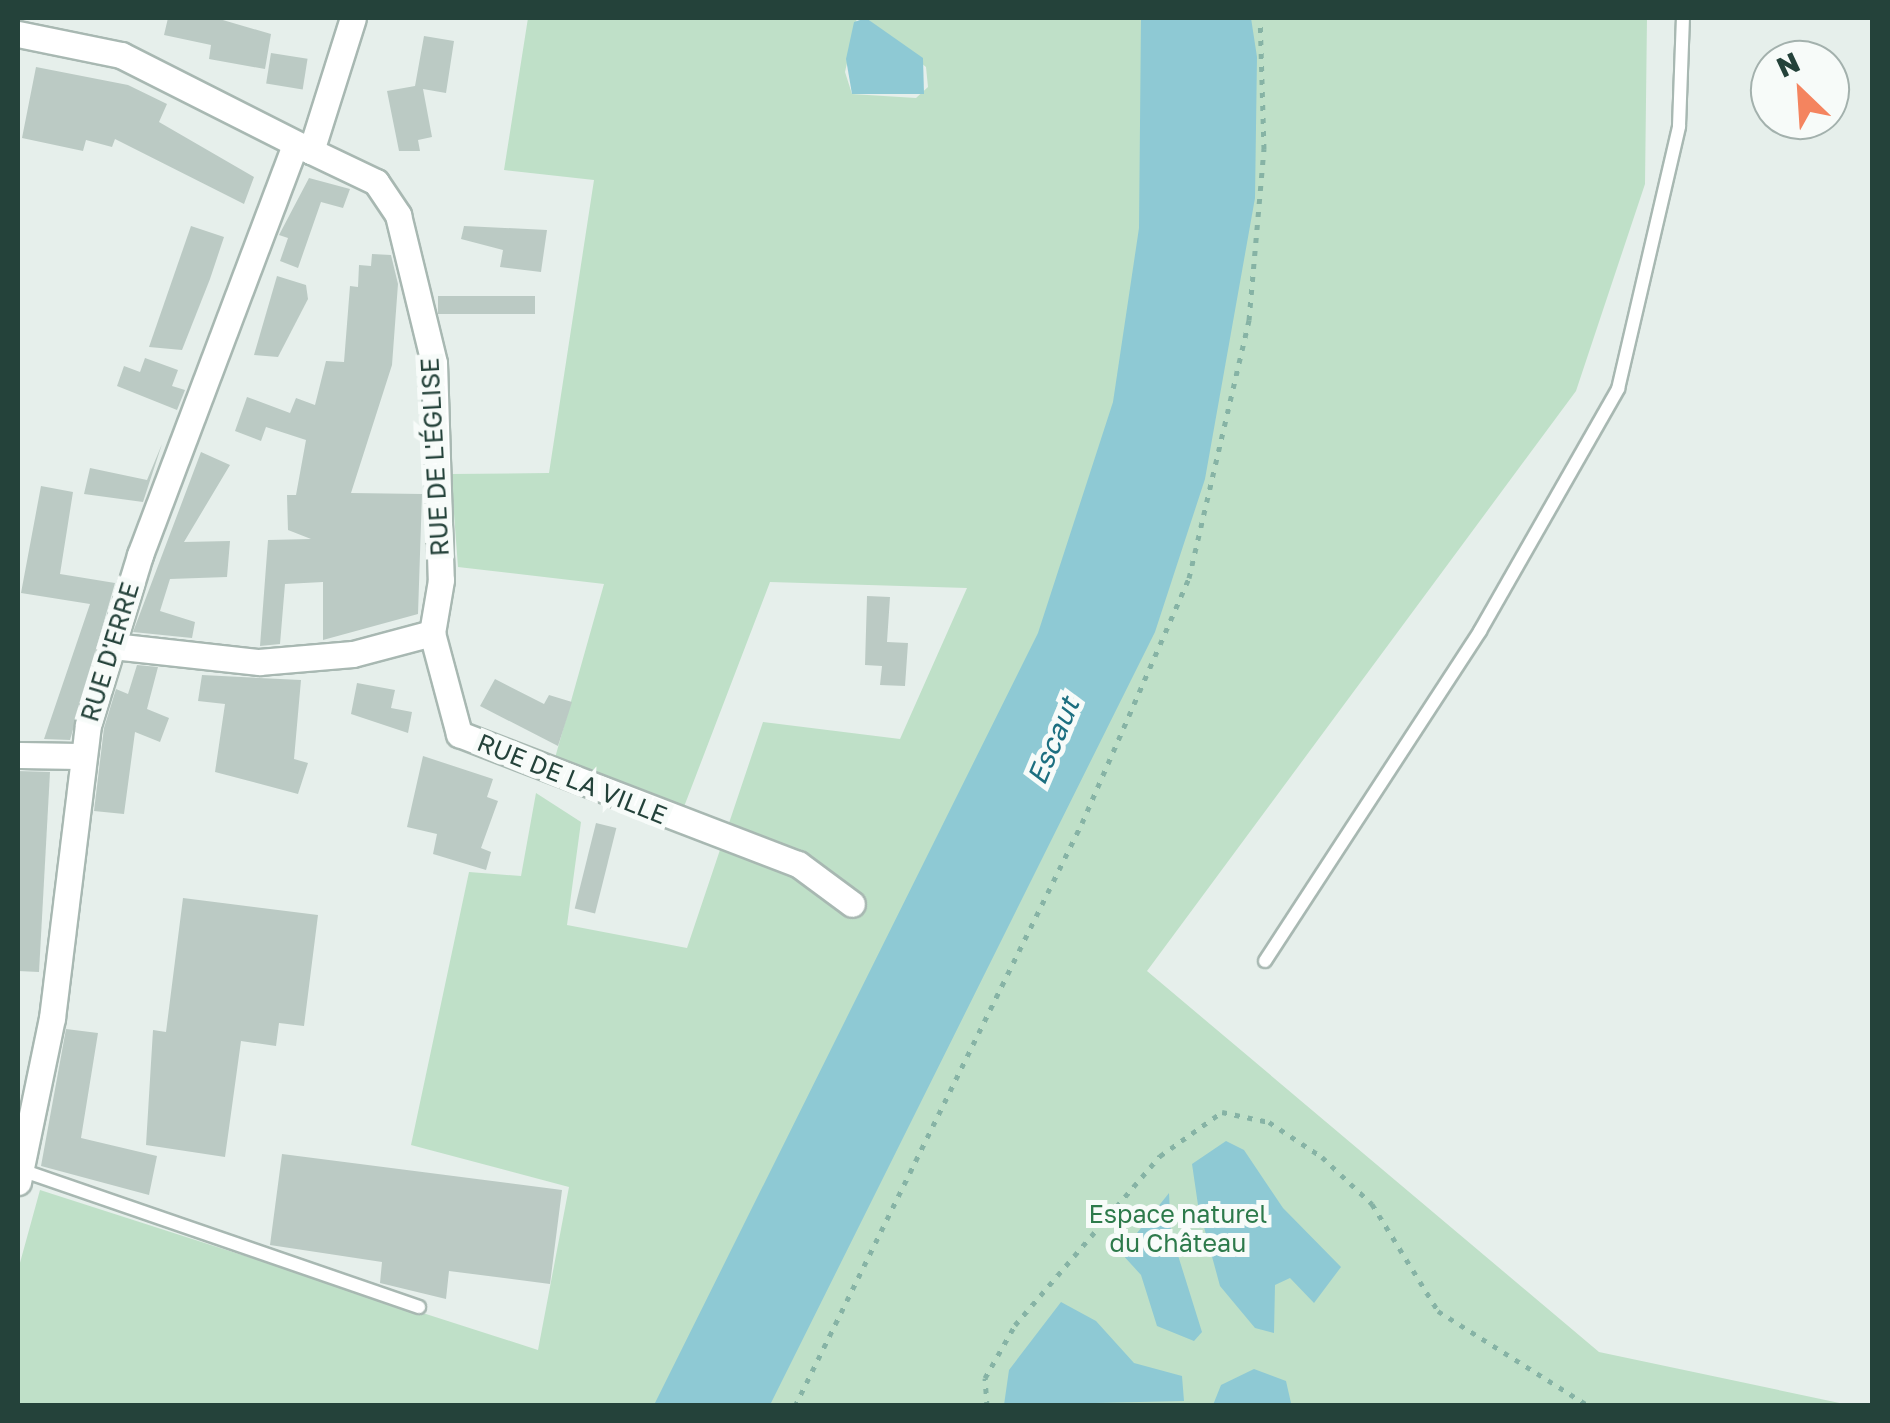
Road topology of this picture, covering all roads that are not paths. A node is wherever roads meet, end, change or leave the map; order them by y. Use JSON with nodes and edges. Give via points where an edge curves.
{"nodes":[{"id":1,"x":353,"y":18,"type":"edge"},
{"id":2,"x":1683,"y":18,"type":"edge"},
{"id":3,"x":18,"y":34,"type":"edge"},
{"id":4,"x":303,"y":148,"type":"junction"},
{"id":5,"x":432,"y":633,"type":"junction"},
{"id":6,"x":113,"y":646,"type":"junction"},
{"id":7,"x":18,"y":755,"type":"edge"},
{"id":8,"x":81,"y":756,"type":"junction"},
{"id":9,"x":852,"y":904,"type":"dead end"},
{"id":10,"x":1265,"y":961,"type":"dead end"},
{"id":11,"x":19,"y":1176,"type":"edge"},
{"id":12,"x":420,"y":1307,"type":"dead end"}],
"edges":[{"from":1,"to":4,"type":"street","name":"RUE D'ERRE"},
{"from":2,"to":10,"type":"lane","via":[[1679,126],[1618,390],[1480,631]]},
{"from":3,"to":4,"type":"street","name":"RUE DE L'ÉGLISE","via":[[121,55]]},
{"from":4,"to":5,"type":"street","name":"RUE DE L'ÉGLISE","via":[[376,182],[398,215],[434,362],[441,580]]},
{"from":4,"to":6,"type":"street","name":"RUE D'ERRE"},
{"from":5,"to":6,"type":"street","via":[[353,654],[259,662]]},
{"from":5,"to":9,"type":"street","name":"RUE DE LA VILLE","via":[[460,734],[798,864]]},
{"from":6,"to":8,"type":"street","name":"RUE D'ERRE"},
{"from":7,"to":8,"type":"street"},
{"from":8,"to":11,"type":"street","name":"RUE D'ERRE","via":[[52,1018]]},
{"from":11,"to":12,"type":"lane"}]}
